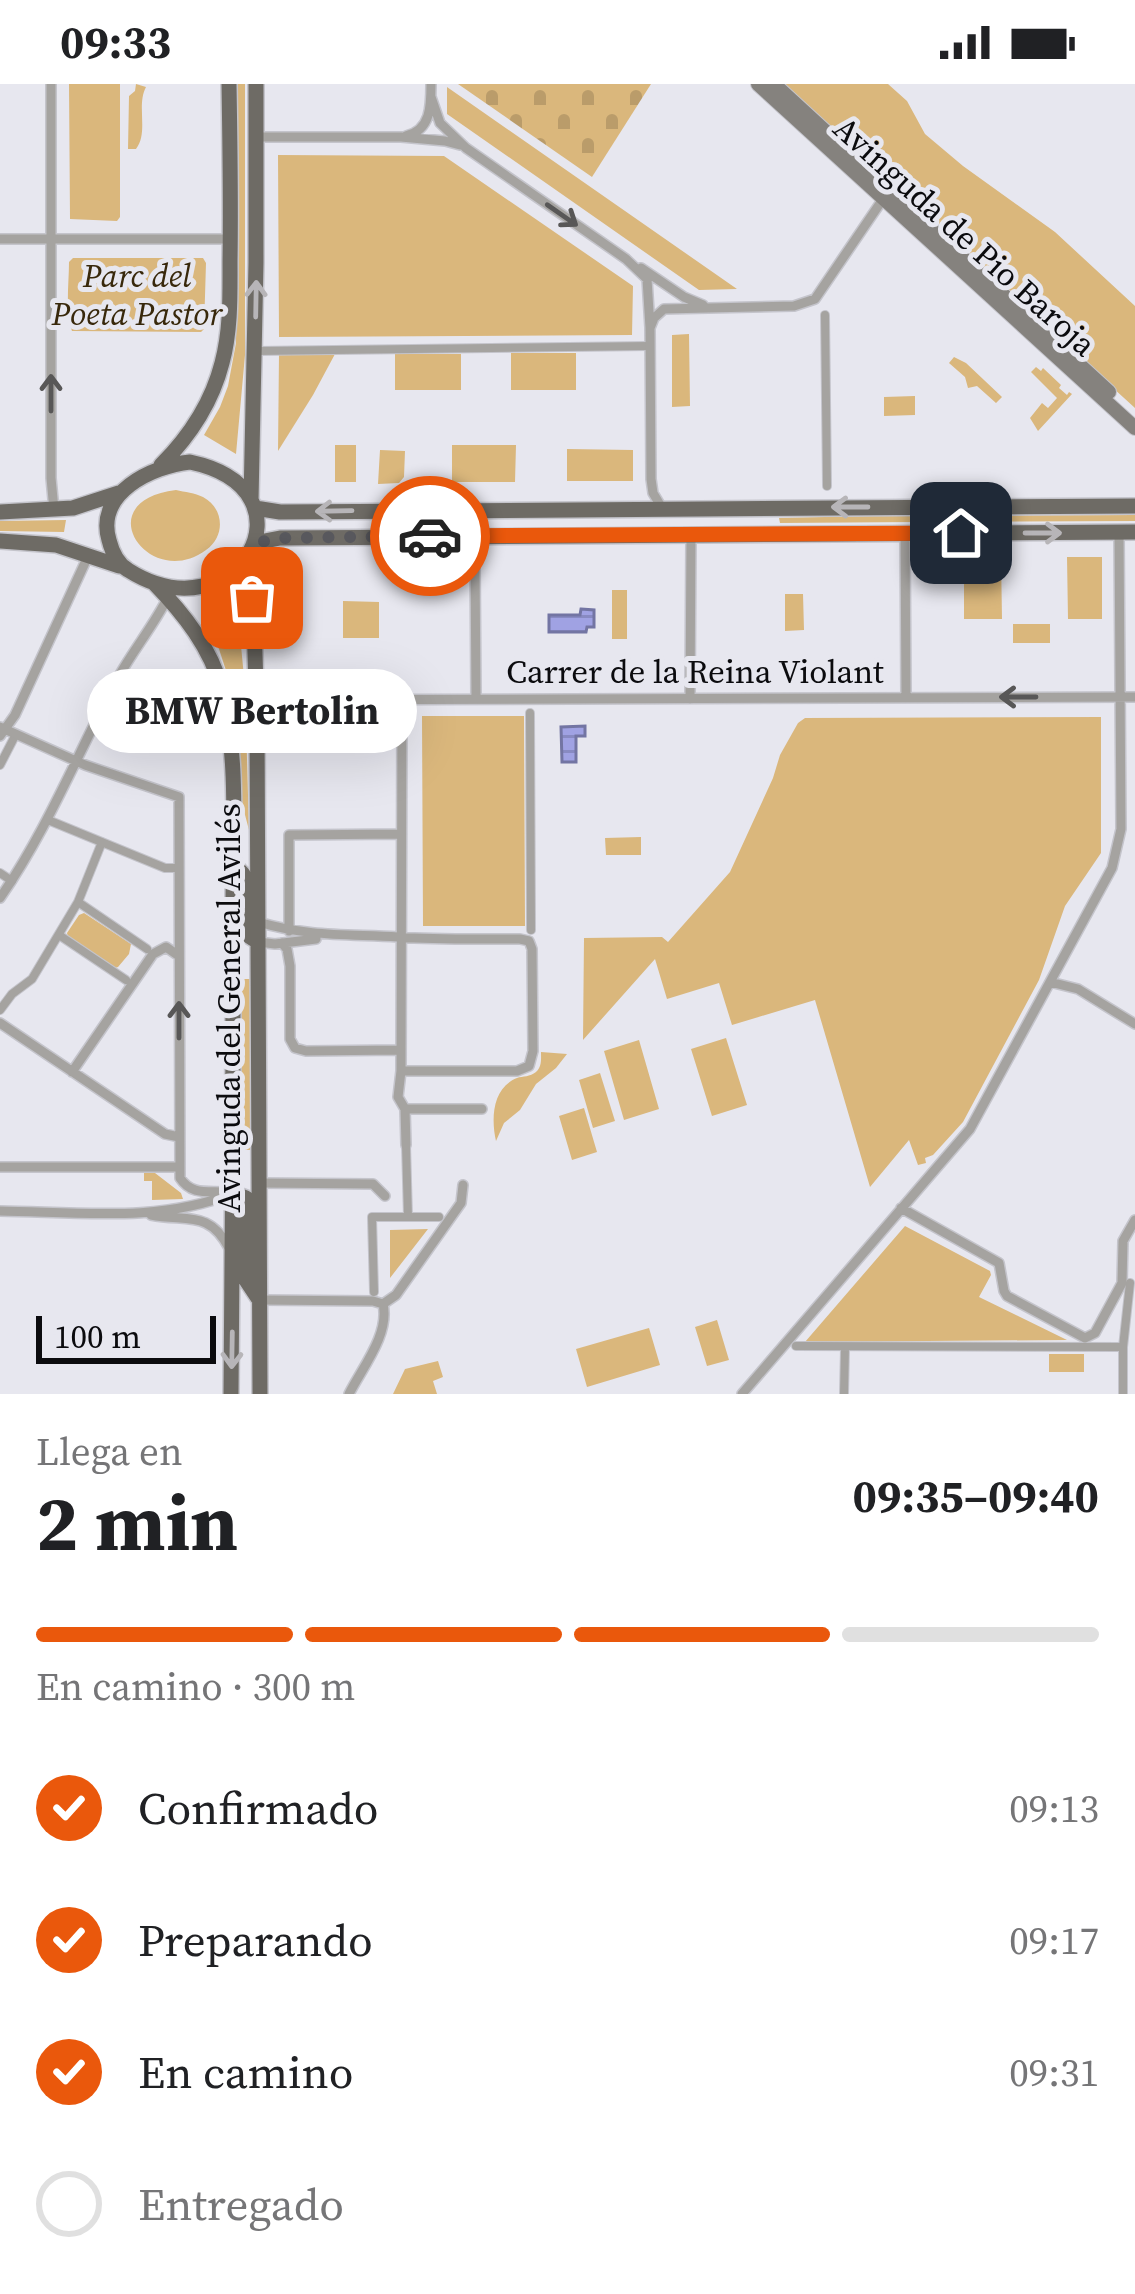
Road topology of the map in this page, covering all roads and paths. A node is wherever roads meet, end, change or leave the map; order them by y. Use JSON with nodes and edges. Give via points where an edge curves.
{"nodes":[{"id":1,"x":51,"y":84,"type":"edge"},
{"id":2,"x":230,"y":84,"type":"edge"},
{"id":3,"x":256,"y":84,"type":"edge"},
{"id":4,"x":758,"y":84,"type":"edge"},
{"id":5,"x":774,"y":84,"type":"edge"},
{"id":6,"x":430,"y":90,"type":"edge"},
{"id":7,"x":256,"y":137,"type":"junction"},
{"id":8,"x":401,"y":137,"type":"junction"},
{"id":9,"x":466,"y":148,"type":"junction"},
{"id":10,"x":883,"y":199,"type":"junction"},
{"id":11,"x":0,"y":239,"type":"edge"},
{"id":12,"x":51,"y":239,"type":"junction"},
{"id":13,"x":231,"y":239,"type":"junction"},
{"id":14,"x":626,"y":260,"type":"junction"},
{"id":15,"x":709,"y":307,"type":"junction"},
{"id":16,"x":825,"y":315,"type":"dead end"},
{"id":17,"x":650,"y":328,"type":"junction"},
{"id":18,"x":650,"y":346,"type":"junction"},
{"id":19,"x":255,"y":351,"type":"junction"},
{"id":20,"x":1135,"y":416,"type":"edge"},
{"id":21,"x":1135,"y":428,"type":"edge"},
{"id":22,"x":159,"y":467,"type":"junction"},
{"id":23,"x":651,"y":478,"type":"junction"},
{"id":24,"x":826,"y":486,"type":"dead end"},
{"id":25,"x":119,"y":494,"type":"junction"},
{"id":26,"x":253,"y":504,"type":"junction"},
{"id":27,"x":1135,"y":506,"type":"edge"},
{"id":28,"x":634,"y":508,"type":"junction"},
{"id":29,"x":662,"y":508,"type":"junction"},
{"id":30,"x":54,"y":510,"type":"junction"},
{"id":31,"x":0,"y":512,"type":"edge"},
{"id":32,"x":905,"y":532,"type":"junction"},
{"id":33,"x":1127,"y":532,"type":"edge"},
{"id":34,"x":691,"y":535,"type":"junction"},
{"id":35,"x":460,"y":536,"type":"junction"},
{"id":36,"x":0,"y":541,"type":"edge"},
{"id":37,"x":254,"y":546,"type":"junction"},
{"id":38,"x":89,"y":554,"type":"junction"},
{"id":39,"x":122,"y":567,"type":"junction"},
{"id":40,"x":154,"y":583,"type":"junction"},
{"id":41,"x":168,"y":597,"type":"junction"},
{"id":42,"x":1120,"y":697,"type":"junction"},
{"id":43,"x":1135,"y":697,"type":"edge"},
{"id":44,"x":476,"y":698,"type":"junction"},
{"id":45,"x":905,"y":698,"type":"junction"},
{"id":46,"x":402,"y":699,"type":"junction"},
{"id":47,"x":690,"y":699,"type":"junction"},
{"id":48,"x":256,"y":700,"type":"junction"},
{"id":49,"x":530,"y":713,"type":"dead end"},
{"id":50,"x":257,"y":723,"type":"junction"},
{"id":51,"x":402,"y":723,"type":"junction"},
{"id":52,"x":6,"y":732,"type":"edge"},
{"id":53,"x":76,"y":761,"type":"junction"},
{"id":54,"x":0,"y":765,"type":"edge"},
{"id":55,"x":48,"y":820,"type":"junction"},
{"id":56,"x":401,"y":834,"type":"junction"},
{"id":57,"x":102,"y":842,"type":"junction"},
{"id":58,"x":232,"y":862,"type":"junction"},
{"id":59,"x":179,"y":868,"type":"junction"},
{"id":60,"x":0,"y":873,"type":"edge"},
{"id":61,"x":12,"y":881,"type":"junction"},
{"id":62,"x":0,"y":898,"type":"edge"},
{"id":63,"x":78,"y":902,"type":"junction"},
{"id":64,"x":258,"y":922,"type":"junction"},
{"id":65,"x":289,"y":931,"type":"junction"},
{"id":66,"x":59,"y":935,"type":"junction"},
{"id":67,"x":333,"y":936,"type":"junction"},
{"id":68,"x":530,"y":936,"type":"junction"},
{"id":69,"x":401,"y":937,"type":"junction"},
{"id":70,"x":258,"y":942,"type":"junction"},
{"id":71,"x":282,"y":943,"type":"junction"},
{"id":72,"x":147,"y":950,"type":"dead end"},
{"id":73,"x":179,"y":956,"type":"junction"},
{"id":74,"x":126,"y":980,"type":"dead end"},
{"id":75,"x":1050,"y":982,"type":"junction"},
{"id":76,"x":0,"y":1010,"type":"edge"},
{"id":77,"x":0,"y":1023,"type":"edge"},
{"id":78,"x":1135,"y":1024,"type":"edge"},
{"id":79,"x":400,"y":1050,"type":"junction"},
{"id":80,"x":401,"y":1071,"type":"junction"},
{"id":81,"x":72,"y":1072,"type":"junction"},
{"id":82,"x":405,"y":1109,"type":"junction"},
{"id":83,"x":482,"y":1109,"type":"dead end"},
{"id":84,"x":179,"y":1137,"type":"junction"},
{"id":85,"x":406,"y":1145,"type":"joint"},
{"id":86,"x":0,"y":1167,"type":"edge"},
{"id":87,"x":179,"y":1167,"type":"junction"},
{"id":88,"x":385,"y":1170,"type":"dead end"},
{"id":89,"x":259,"y":1183,"type":"junction"},
{"id":90,"x":373,"y":1184,"type":"junction"},
{"id":91,"x":463,"y":1185,"type":"dead end"},
{"id":92,"x":233,"y":1193,"type":"junction"},
{"id":93,"x":386,"y":1196,"type":"dead end"},
{"id":94,"x":901,"y":1208,"type":"junction"},
{"id":95,"x":0,"y":1211,"type":"edge"},
{"id":96,"x":140,"y":1213,"type":"junction"},
{"id":97,"x":408,"y":1217,"type":"junction"},
{"id":98,"x":439,"y":1217,"type":"dead end"},
{"id":99,"x":1135,"y":1220,"type":"edge"},
{"id":100,"x":233,"y":1256,"type":"junction"},
{"id":101,"x":1129,"y":1283,"type":"edge"},
{"id":102,"x":374,"y":1292,"type":"dead end"},
{"id":103,"x":260,"y":1300,"type":"junction"},
{"id":104,"x":383,"y":1304,"type":"junction"},
{"id":105,"x":796,"y":1346,"type":"dead end"},
{"id":106,"x":845,"y":1347,"type":"junction"},
{"id":107,"x":1123,"y":1348,"type":"junction"},
{"id":108,"x":231,"y":1394,"type":"edge"},
{"id":109,"x":260,"y":1394,"type":"edge"},
{"id":110,"x":349,"y":1394,"type":"edge"},
{"id":111,"x":742,"y":1394,"type":"edge"},
{"id":112,"x":844,"y":1394,"type":"edge"},
{"id":113,"x":1123,"y":1394,"type":"edge"}],
"edges":[{"from":1,"to":12,"type":"street"},
{"from":2,"to":13,"type":"main road"},
{"from":3,"to":7,"type":"main road"},
{"from":4,"to":10,"type":"main road","name":"Avinguda de Pio Baroja"},
{"from":5,"to":20,"type":"main road","name":"Avinguda de Pio Baroja"},
{"from":6,"to":8,"type":"street","via":[[425,124]]},
{"from":6,"to":9,"type":"street","via":[[440,123]]},
{"from":7,"to":8,"type":"street"},
{"from":19,"to":7,"type":"main road","one_way":true},
{"from":8,"to":9,"type":"street"},
{"from":9,"to":14,"type":"street","one_way":true},
{"from":10,"to":15,"type":"street","via":[[815,299]]},
{"from":10,"to":21,"type":"main road","name":"Avinguda de Pio Baroja"},
{"from":11,"to":12,"type":"street"},
{"from":12,"to":13,"type":"street"},
{"from":30,"to":12,"type":"street","one_way":true},
{"from":13,"to":22,"type":"main road","via":[[222,363],[191,431]]},
{"from":14,"to":15,"type":"street"},
{"from":14,"to":17,"type":"street","via":[[646,279]]},
{"from":15,"to":17,"type":"street","via":[[664,309]]},
{"from":16,"to":24,"type":"street"},
{"from":17,"to":18,"type":"street"},
{"from":18,"to":19,"type":"street"},
{"from":18,"to":23,"type":"street"},
{"from":19,"to":26,"type":"main road"},
{"from":22,"to":25,"type":"main road"},
{"from":22,"to":26,"type":"main road","via":[[205,465]]},
{"from":23,"to":28,"type":"street"},
{"from":23,"to":29,"type":"street"},
{"from":25,"to":30,"type":"main road"},
{"from":25,"to":39,"type":"main road","via":[[106,524]]},
{"from":28,"to":26,"type":"main road","one_way":true,"via":[[280,512]]},
{"from":26,"to":37,"type":"main road"},
{"from":27,"to":29,"type":"main road","one_way":true},
{"from":28,"to":29,"type":"main road"},
{"from":30,"to":31,"type":"main road"},
{"from":32,"to":33,"type":"main road","one_way":true},
{"from":32,"to":34,"type":"main road"},
{"from":32,"to":45,"type":"street"},
{"from":33,"to":42,"type":"street"},
{"from":34,"to":35,"type":"main road"},
{"from":34,"to":47,"type":"street"},
{"from":35,"to":37,"type":"main road","via":[[280,538]]},
{"from":35,"to":44,"type":"street","via":[[475,562]]},
{"from":36,"to":38,"type":"main road"},
{"from":37,"to":40,"type":"main road","via":[[236,569],[205,586]]},
{"from":37,"to":48,"type":"main road","name":"Avinguda del General Avilés"},
{"from":38,"to":39,"type":"main road"},
{"from":38,"to":52,"type":"street"},
{"from":39,"to":40,"type":"main road"},
{"from":40,"to":41,"type":"main road","name":"Avinguda del General Avilés"},
{"from":41,"to":53,"type":"street"},
{"from":41,"to":58,"type":"main road","name":"Avinguda del General Avilés","via":[[222,688]]},
{"from":42,"to":43,"type":"street","name":"Carrer de la Reina Violant"},
{"from":42,"to":45,"type":"street","name":"Carrer de la Reina Violant","one_way":true},
{"from":42,"to":75,"type":"street","via":[[1117,855]]},
{"from":44,"to":46,"type":"street","name":"Carrer de la Reina Violant"},
{"from":44,"to":47,"type":"street","name":"Carrer de la Reina Violant"},
{"from":45,"to":47,"type":"street","name":"Carrer de la Reina Violant"},
{"from":46,"to":48,"type":"street","name":"Carrer de la Reina Violant"},
{"from":46,"to":51,"type":"street"},
{"from":48,"to":50,"type":"main road","name":"Avinguda del General Avilés"},
{"from":49,"to":68,"type":"street"},
{"from":50,"to":51,"type":"street"},
{"from":50,"to":64,"type":"main road","name":"Avinguda del General Avilés"},
{"from":51,"to":56,"type":"street"},
{"from":52,"to":53,"type":"street"},
{"from":52,"to":54,"type":"street"},
{"from":53,"to":55,"type":"street"},
{"from":53,"to":59,"type":"street","via":[[179,797]]},
{"from":55,"to":57,"type":"street"},
{"from":55,"to":61,"type":"street"},
{"from":56,"to":65,"type":"street","name":"Avinguda del General Avilés","via":[[289,836]]},
{"from":56,"to":69,"type":"street"},
{"from":57,"to":59,"type":"street"},
{"from":57,"to":63,"type":"street"},
{"from":58,"to":70,"type":"main road","via":[[243,874],[247,935]]},
{"from":58,"to":92,"type":"main road","name":"Avinguda del General Avilés"},
{"from":59,"to":73,"type":"street"},
{"from":60,"to":61,"type":"street"},
{"from":61,"to":62,"type":"street"},
{"from":63,"to":66,"type":"street"},
{"from":63,"to":72,"type":"street"},
{"from":64,"to":65,"type":"street"},
{"from":64,"to":70,"type":"main road","name":"Avinguda del General Avilés"},
{"from":65,"to":67,"type":"street"},
{"from":66,"to":74,"type":"street"},
{"from":66,"to":76,"type":"street","via":[[32,980]]},
{"from":67,"to":69,"type":"street"},
{"from":67,"to":71,"type":"street"},
{"from":68,"to":69,"type":"street"},
{"from":68,"to":80,"type":"street","via":[[529,1066]]},
{"from":69,"to":79,"type":"street"},
{"from":70,"to":71,"type":"street"},
{"from":70,"to":89,"type":"main road","name":"Avinguda del General Avilés"},
{"from":71,"to":79,"type":"street","name":"Avinguda del General Avilés","via":[[295,1048]]},
{"from":73,"to":81,"type":"street","via":[[166,947],[153,954]]},
{"from":84,"to":73,"type":"street","one_way":true},
{"from":75,"to":78,"type":"street","via":[[1078,989]]},
{"from":75,"to":94,"type":"street","via":[[970,1129]]},
{"from":77,"to":81,"type":"street"},
{"from":79,"to":80,"type":"street"},
{"from":80,"to":82,"type":"street"},
{"from":81,"to":84,"type":"street"},
{"from":82,"to":83,"type":"street"},
{"from":82,"to":85,"type":"street"},
{"from":84,"to":87,"type":"street"},
{"from":85,"to":97,"type":"street"},
{"from":86,"to":87,"type":"street"},
{"from":87,"to":92,"type":"street","via":[[190,1190]]},
{"from":88,"to":90,"type":"street"},
{"from":89,"to":90,"type":"street"},
{"from":89,"to":103,"type":"main road","name":"Avinguda del General Avilés"},
{"from":90,"to":93,"type":"street"},
{"from":91,"to":104,"type":"street","via":[[461,1203]]},
{"from":92,"to":96,"type":"street"},
{"from":92,"to":100,"type":"main road","name":"Avinguda del General Avilés"},
{"from":92,"to":103,"type":"main road","via":[[245,1198],[246,1280]]},
{"from":94,"to":101,"type":"street","via":[[999,1263],[1007,1296],[1081,1336],[1095,1333]]},
{"from":94,"to":111,"type":"street"},
{"from":95,"to":96,"type":"street"},
{"from":96,"to":100,"type":"street","via":[[206,1221]]},
{"from":97,"to":98,"type":"street"},
{"from":97,"to":102,"type":"street","via":[[372,1217]]},
{"from":99,"to":101,"type":"street","via":[[1123,1241]]},
{"from":100,"to":108,"type":"main road","name":"Avinguda del General Avilés","one_way":true},
{"from":101,"to":107,"type":"street"},
{"from":103,"to":104,"type":"street"},
{"from":103,"to":109,"type":"main road","name":"Avinguda del General Avilés"},
{"from":104,"to":110,"type":"street","via":[[384,1327]]},
{"from":105,"to":106,"type":"street"},
{"from":106,"to":107,"type":"street"},
{"from":106,"to":112,"type":"street"},
{"from":107,"to":113,"type":"street"}]}
